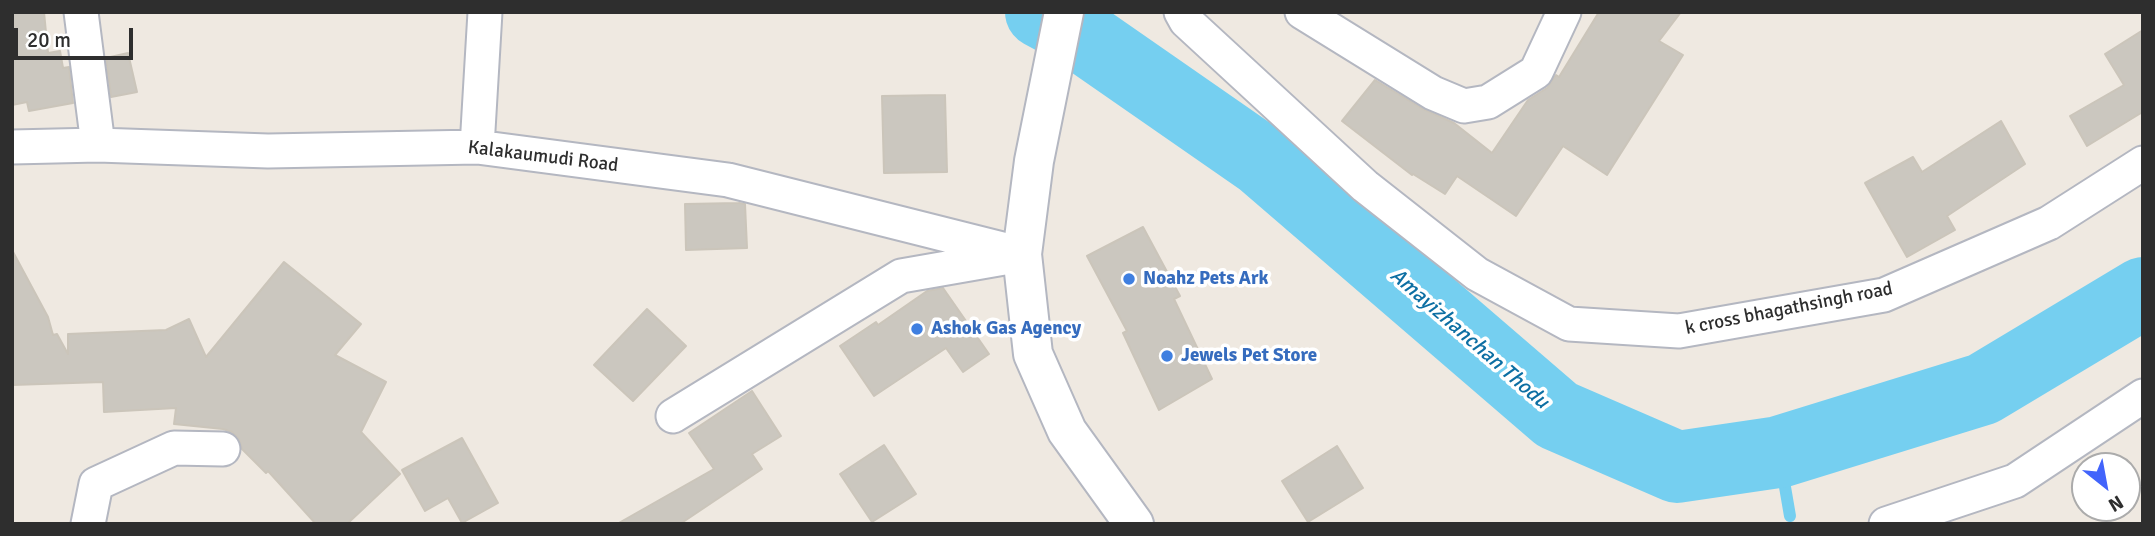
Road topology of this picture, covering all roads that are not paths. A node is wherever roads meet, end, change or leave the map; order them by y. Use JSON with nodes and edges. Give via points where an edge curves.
{"nodes":[{"id":1,"x":81,"y":12,"type":"edge"},
{"id":2,"x":485,"y":12,"type":"edge"},
{"id":3,"x":1064,"y":12,"type":"edge"},
{"id":4,"x":1181,"y":12,"type":"edge"},
{"id":5,"x":1302,"y":12,"type":"edge"},
{"id":6,"x":1564,"y":12,"type":"edge"},
{"id":7,"x":98,"y":145,"type":"junction"},
{"id":8,"x":12,"y":147,"type":"edge"},
{"id":9,"x":477,"y":147,"type":"junction"},
{"id":10,"x":2143,"y":163,"type":"edge"},
{"id":11,"x":1023,"y":254,"type":"junction"},
{"id":12,"x":2143,"y":396,"type":"edge"},
{"id":13,"x":673,"y":416,"type":"dead end"},
{"id":14,"x":223,"y":449,"type":"dead end"},
{"id":15,"x":88,"y":524,"type":"edge"},
{"id":16,"x":1134,"y":524,"type":"edge"},
{"id":17,"x":1886,"y":524,"type":"edge"}],
"edges":[{"from":1,"to":7,"type":"street"},
{"from":2,"to":9,"type":"street"},
{"from":3,"to":11,"type":"main road","via":[[1034,161]]},
{"from":4,"to":10,"type":"street","name":"k cross bhagathsingh road","via":[[1365,186],[1477,274],[1569,324],[1679,331],[1884,295],[2049,223]]},
{"from":5,"to":6,"type":"street","via":[[1433,93],[1464,106],[1488,102],[1536,72]]},
{"from":7,"to":8,"type":"street","name":"Kalakaumudi Road"},
{"from":7,"to":9,"type":"street","name":"Kalakaumudi Road","via":[[268,151]]},
{"from":9,"to":11,"type":"street","name":"Kalakaumudi Road","via":[[728,180]]},
{"from":11,"to":13,"type":"street","via":[[901,276]]},
{"from":11,"to":16,"type":"main road","via":[[1033,354],[1067,431]]},
{"from":12,"to":17,"type":"street","via":[[2015,481]]},
{"from":14,"to":15,"type":"street","via":[[174,448],[96,484]]}]}
